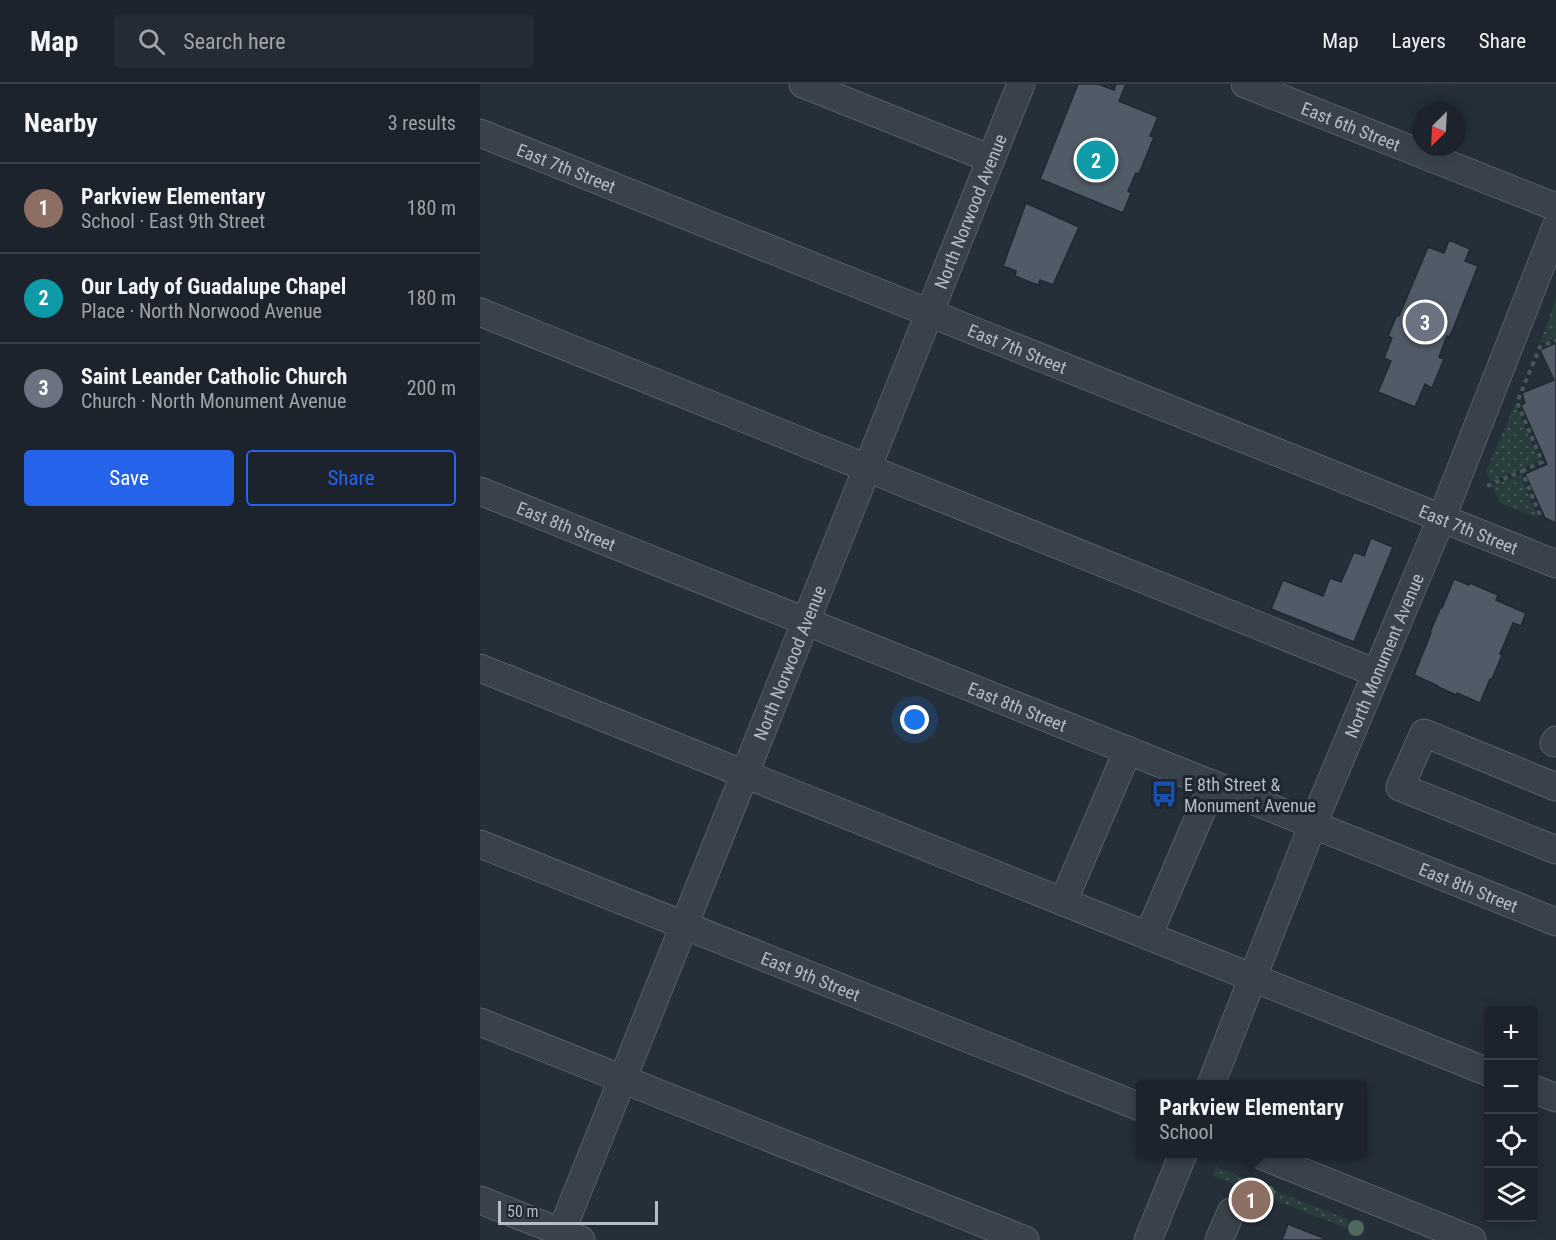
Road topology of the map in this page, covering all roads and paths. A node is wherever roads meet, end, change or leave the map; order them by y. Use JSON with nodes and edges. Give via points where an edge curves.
{"nodes":[{"id":1,"x":803,"y":84,"type":"edge"},
{"id":2,"x":1021,"y":84,"type":"edge"},
{"id":3,"x":1245,"y":84,"type":"edge"},
{"id":4,"x":480,"y":133,"type":"edge"},
{"id":5,"x":991,"y":159,"type":"junction"},
{"id":6,"x":1556,"y":207,"type":"edge"},
{"id":7,"x":1556,"y":227,"type":"edge"},
{"id":8,"x":480,"y":312,"type":"edge"},
{"id":9,"x":930,"y":313,"type":"junction"},
{"id":10,"x":1556,"y":340,"type":"edge"},
{"id":11,"x":867,"y":468,"type":"junction"},
{"id":12,"x":1522,"y":471,"type":"junction"},
{"id":13,"x":1487,"y":486,"type":"dead end"},
{"id":14,"x":480,"y":491,"type":"edge"},
{"id":15,"x":1442,"y":517,"type":"junction"},
{"id":16,"x":1541,"y":518,"type":"dead end"},
{"id":17,"x":1556,"y":564,"type":"edge"},
{"id":18,"x":806,"y":621,"type":"junction"},
{"id":19,"x":480,"y":668,"type":"edge"},
{"id":20,"x":1376,"y":674,"type":"junction"},
{"id":21,"x":1128,"y":750,"type":"junction"},
{"id":22,"x":745,"y":774,"type":"junction"},
{"id":23,"x":1213,"y":784,"type":"junction"},
{"id":24,"x":1556,"y":787,"type":"edge"},
{"id":25,"x":1313,"y":824,"type":"junction"},
{"id":26,"x":480,"y":844,"type":"edge"},
{"id":27,"x":1556,"y":850,"type":"edge"},
{"id":28,"x":1063,"y":902,"type":"junction"},
{"id":29,"x":1556,"y":922,"type":"edge"},
{"id":30,"x":684,"y":926,"type":"junction"},
{"id":31,"x":1148,"y":936,"type":"junction"},
{"id":32,"x":1253,"y":978,"type":"junction"},
{"id":33,"x":480,"y":1022,"type":"edge"},
{"id":34,"x":1484,"y":1070,"type":"edge"},
{"id":35,"x":623,"y":1079,"type":"junction"},
{"id":36,"x":1212,"y":1080,"type":"edge"},
{"id":37,"x":1538,"y":1091,"type":"edge"},
{"id":38,"x":1556,"y":1098,"type":"edge"},
{"id":39,"x":1136,"y":1105,"type":"edge"},
{"id":40,"x":1181,"y":1158,"type":"edge"},
{"id":41,"x":1268,"y":1158,"type":"edge"},
{"id":42,"x":480,"y":1200,"type":"edge"},
{"id":43,"x":1231,"y":1212,"type":"dead end"},
{"id":44,"x":566,"y":1237,"type":"edge"},
{"id":45,"x":1025,"y":1240,"type":"edge"},
{"id":46,"x":1148,"y":1240,"type":"edge"},
{"id":47,"x":1219,"y":1240,"type":"edge"},
{"id":48,"x":1472,"y":1240,"type":"edge"}],
"edges":[{"from":1,"to":5,"type":"street"},
{"from":2,"to":5,"type":"street","name":"North Norwood Avenue"},
{"from":3,"to":6,"type":"street","name":"East 6th Street"},
{"from":4,"to":9,"type":"street","name":"East 7th Street"},
{"from":5,"to":9,"type":"street","name":"North Norwood Avenue"},
{"from":7,"to":15,"type":"street","name":"North Monument Avenue"},
{"from":8,"to":11,"type":"street"},
{"from":9,"to":11,"type":"street","name":"North Norwood Avenue"},
{"from":9,"to":15,"type":"street","name":"East 7th Street"},
{"from":10,"to":12,"type":"path","via":[[1540,347],[1516,402],[1542,462]]},
{"from":11,"to":18,"type":"street","name":"North Norwood Avenue"},
{"from":11,"to":20,"type":"street"},
{"from":12,"to":13,"type":"path"},
{"from":12,"to":16,"type":"path"},
{"from":14,"to":18,"type":"street","name":"East 8th Street"},
{"from":15,"to":17,"type":"street","name":"East 7th Street"},
{"from":15,"to":20,"type":"street","name":"North Monument Avenue"},
{"from":18,"to":21,"type":"street","name":"East 8th Street"},
{"from":18,"to":22,"type":"street","name":"North Norwood Avenue"},
{"from":19,"to":22,"type":"street"},
{"from":20,"to":25,"type":"street","name":"North Monument Avenue"},
{"from":21,"to":23,"type":"street","name":"East 8th Street"},
{"from":21,"to":28,"type":"street"},
{"from":22,"to":28,"type":"street"},
{"from":22,"to":30,"type":"street","name":"North Norwood Avenue"},
{"from":23,"to":25,"type":"street","name":"East 8th Street"},
{"from":23,"to":31,"type":"street"},
{"from":24,"to":27,"type":"street","via":[[1424,733],[1400,788]]},
{"from":25,"to":29,"type":"street","name":"East 8th Street"},
{"from":25,"to":32,"type":"street","name":"North Monument Avenue"},
{"from":26,"to":30,"type":"street","name":"East 9th Street"},
{"from":28,"to":31,"type":"street"},
{"from":30,"to":35,"type":"street","name":"North Norwood Avenue"},
{"from":30,"to":39,"type":"street","name":"East 9th Street"},
{"from":31,"to":32,"type":"street"},
{"from":32,"to":34,"type":"street"},
{"from":32,"to":36,"type":"street","name":"North Monument Avenue"},
{"from":33,"to":35,"type":"street"},
{"from":35,"to":44,"type":"street","name":"North Norwood Avenue"},
{"from":35,"to":45,"type":"street"},
{"from":37,"to":38,"type":"street"},
{"from":40,"to":46,"type":"street"},
{"from":41,"to":48,"type":"street"},
{"from":42,"to":44,"type":"street"},
{"from":43,"to":47,"type":"street"}]}
